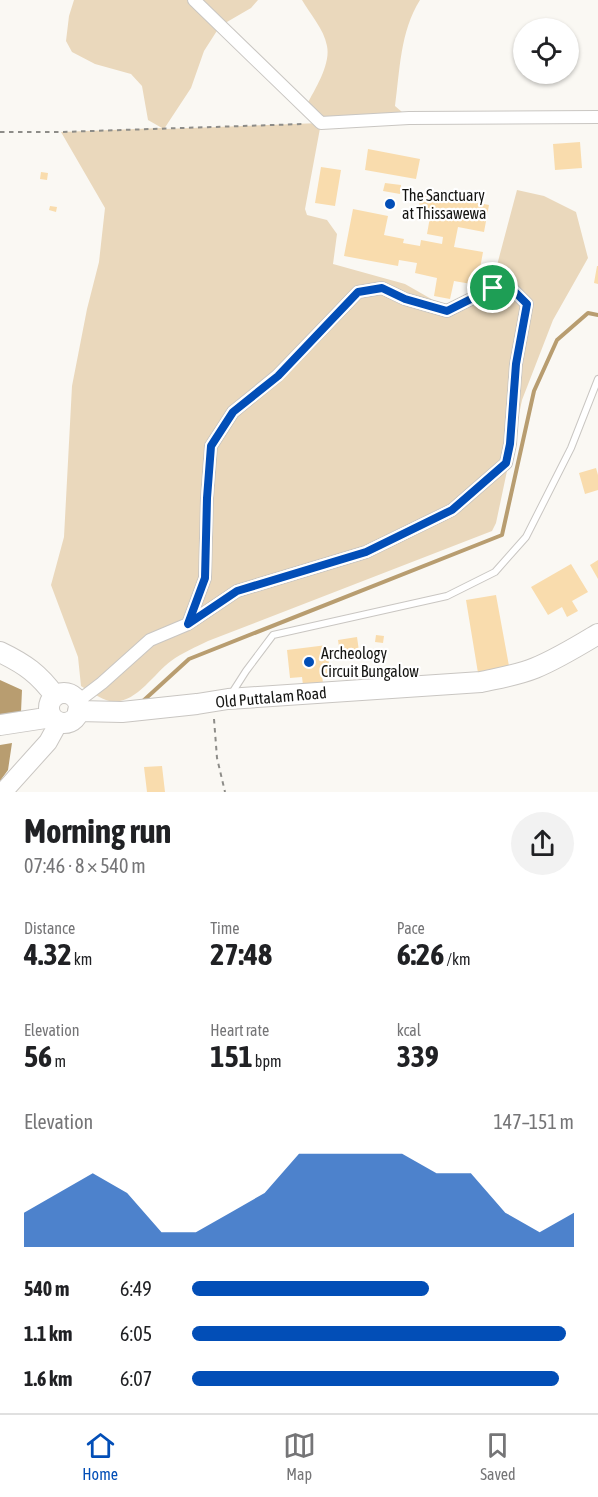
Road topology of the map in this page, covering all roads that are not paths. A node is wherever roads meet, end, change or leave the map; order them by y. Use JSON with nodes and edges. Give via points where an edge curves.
{"nodes":[{"id":1,"x":194,"y":0,"type":"edge"},
{"id":2,"x":598,"y":117,"type":"edge"},
{"id":3,"x":598,"y":379,"type":"edge"},
{"id":4,"x":188,"y":624,"type":"junction"},
{"id":5,"x":598,"y":634,"type":"edge"},
{"id":6,"x":0,"y":652,"type":"edge"},
{"id":7,"x":55,"y":696,"type":"junction"},
{"id":8,"x":220,"y":700,"type":"junction"},
{"id":9,"x":78,"y":706,"type":"junction"},
{"id":10,"x":55,"y":720,"type":"junction"},
{"id":11,"x":0,"y":725,"type":"edge"},
{"id":12,"x":3,"y":792,"type":"edge"}],
"edges":[{"from":1,"to":2,"type":"street","via":[[321,123],[409,118]]},
{"from":3,"to":8,"type":"lane","via":[[571,448],[526,537],[495,572],[447,596],[273,635]]},
{"from":4,"to":4,"type":"street","via":[[237,591],[366,552],[452,510],[506,463],[516,364],[527,304],[513,290],[493,288],[447,311],[382,288],[358,292],[278,376],[233,412],[211,446],[205,578]]},
{"from":4,"to":9,"type":"street","via":[[150,640]]},
{"from":5,"to":8,"type":"main road","name":"Old Puttalam Road","via":[[537,667],[481,682]]},
{"from":6,"to":7,"type":"main road","via":[[36,674]]},
{"from":7,"to":9,"type":"main road","via":[[70,695]]},
{"from":7,"to":10,"type":"main road","via":[[49,708]]},
{"from":8,"to":9,"type":"main road","name":"Old Puttalam Road","via":[[122,712]]},
{"from":9,"to":10,"type":"main road","via":[[76,716],[69,722]]},
{"from":10,"to":11,"type":"main road"},
{"from":10,"to":12,"type":"main road","via":[[48,742]]}]}
